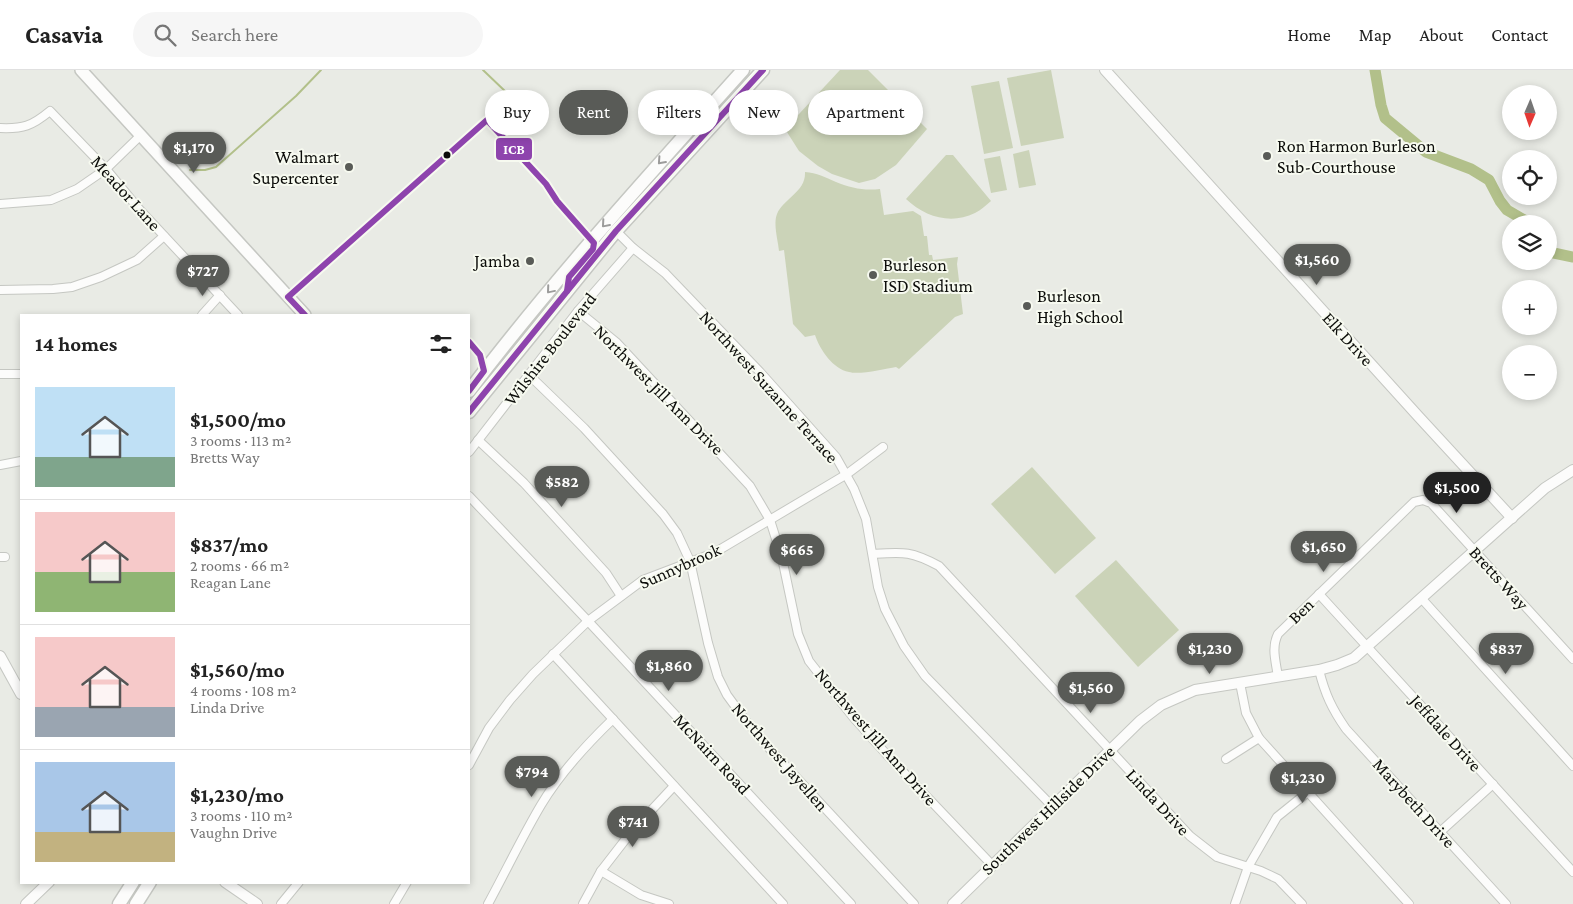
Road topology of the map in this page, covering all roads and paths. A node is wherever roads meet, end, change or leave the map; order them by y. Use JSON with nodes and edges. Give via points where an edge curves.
{"nodes":[{"id":1,"x":81,"y":70,"type":"edge"},
{"id":2,"x":743,"y":70,"type":"edge"},
{"id":3,"x":763,"y":70,"type":"edge"},
{"id":4,"x":1105,"y":70,"type":"edge"},
{"id":5,"x":0,"y":128,"type":"edge"},
{"id":6,"x":141,"y":135,"type":"junction"},
{"id":7,"x":683,"y":137,"type":"junction"},
{"id":8,"x":693,"y":146,"type":"junction"},
{"id":9,"x":106,"y":169,"type":"junction"},
{"id":10,"x":0,"y":204,"type":"edge"},
{"id":11,"x":616,"y":231,"type":"junction"},
{"id":12,"x":164,"y":236,"type":"junction"},
{"id":13,"x":592,"y":239,"type":"junction"},
{"id":14,"x":633,"y":248,"type":"junction"},
{"id":15,"x":0,"y":290,"type":"edge"},
{"id":16,"x":567,"y":291,"type":"junction"},
{"id":17,"x":220,"y":295,"type":"junction"},
{"id":18,"x":578,"y":311,"type":"junction"},
{"id":19,"x":203,"y":314,"type":"edge"},
{"id":20,"x":237,"y":314,"type":"edge"},
{"id":21,"x":304,"y":314,"type":"edge"},
{"id":22,"x":0,"y":374,"type":"edge"},
{"id":23,"x":20,"y":374,"type":"edge"},
{"id":24,"x":529,"y":375,"type":"junction"},
{"id":25,"x":470,"y":390,"type":"edge"},
{"id":26,"x":470,"y":411,"type":"edge"},
{"id":27,"x":478,"y":440,"type":"junction"},
{"id":28,"x":883,"y":447,"type":"dead end"},
{"id":29,"x":470,"y":451,"type":"edge"},
{"id":30,"x":20,"y":461,"type":"edge"},
{"id":31,"x":0,"y":465,"type":"edge"},
{"id":32,"x":1573,"y":470,"type":"edge"},
{"id":33,"x":847,"y":474,"type":"junction"},
{"id":34,"x":470,"y":497,"type":"edge"},
{"id":35,"x":1423,"y":500,"type":"joint"},
{"id":36,"x":1512,"y":518,"type":"junction"},
{"id":37,"x":770,"y":520,"type":"junction"},
{"id":38,"x":1475,"y":551,"type":"junction"},
{"id":39,"x":873,"y":554,"type":"junction"},
{"id":40,"x":690,"y":561,"type":"junction"},
{"id":41,"x":1319,"y":594,"type":"junction"},
{"id":42,"x":621,"y":596,"type":"junction"},
{"id":43,"x":1422,"y":599,"type":"junction"},
{"id":44,"x":588,"y":621,"type":"junction"},
{"id":45,"x":1368,"y":647,"type":"junction"},
{"id":46,"x":553,"y":654,"type":"junction"},
{"id":47,"x":1573,"y":660,"type":"edge"},
{"id":48,"x":1,"y":661,"type":"edge"},
{"id":49,"x":1319,"y":670,"type":"junction"},
{"id":50,"x":1278,"y":677,"type":"junction"},
{"id":51,"x":1240,"y":683,"type":"junction"},
{"id":52,"x":20,"y":692,"type":"edge"},
{"id":53,"x":613,"y":719,"type":"junction"},
{"id":54,"x":1259,"y":738,"type":"junction"},
{"id":55,"x":1110,"y":750,"type":"junction"},
{"id":56,"x":1226,"y":759,"type":"dead end"},
{"id":57,"x":470,"y":763,"type":"edge"},
{"id":58,"x":1573,"y":766,"type":"edge"},
{"id":59,"x":1493,"y":784,"type":"junction"},
{"id":60,"x":674,"y":786,"type":"junction"},
{"id":61,"x":1308,"y":792,"type":"junction"},
{"id":62,"x":1052,"y":806,"type":"junction"},
{"id":63,"x":1440,"y":832,"type":"junction"},
{"id":64,"x":992,"y":865,"type":"junction"},
{"id":65,"x":1248,"y":867,"type":"junction"},
{"id":66,"x":600,"y":871,"type":"junction"},
{"id":67,"x":1573,"y":872,"type":"edge"},
{"id":68,"x":47,"y":884,"type":"edge"},
{"id":69,"x":132,"y":884,"type":"edge"},
{"id":70,"x":149,"y":884,"type":"edge"},
{"id":71,"x":228,"y":884,"type":"edge"},
{"id":72,"x":296,"y":884,"type":"edge"},
{"id":73,"x":406,"y":884,"type":"edge"},
{"id":74,"x":26,"y":904,"type":"edge"},
{"id":75,"x":119,"y":904,"type":"edge"},
{"id":76,"x":136,"y":904,"type":"edge"},
{"id":77,"x":258,"y":904,"type":"edge"},
{"id":78,"x":281,"y":904,"type":"edge"},
{"id":79,"x":394,"y":904,"type":"edge"},
{"id":80,"x":488,"y":904,"type":"edge"},
{"id":81,"x":583,"y":904,"type":"edge"},
{"id":82,"x":669,"y":904,"type":"edge"},
{"id":83,"x":783,"y":904,"type":"edge"},
{"id":84,"x":851,"y":904,"type":"edge"},
{"id":85,"x":914,"y":904,"type":"edge"},
{"id":86,"x":952,"y":904,"type":"edge"},
{"id":87,"x":1235,"y":904,"type":"edge"},
{"id":88,"x":1302,"y":904,"type":"edge"},
{"id":89,"x":1409,"y":904,"type":"edge"},
{"id":90,"x":1506,"y":904,"type":"edge"}],
"edges":[{"from":1,"to":6,"type":"main road"},
{"from":2,"to":7,"type":"main road"},
{"from":3,"to":8,"type":"main road"},
{"from":4,"to":36,"type":"street","name":"Elk Drive"},
{"from":5,"to":9,"type":"street","name":"Meador Lane","via":[[25,127],[50,111]]},
{"from":6,"to":9,"type":"street"},
{"from":6,"to":21,"type":"main road"},
{"from":7,"to":8,"type":"main road"},
{"from":7,"to":13,"type":"main road","one_way":true},
{"from":8,"to":11,"type":"main road"},
{"from":9,"to":10,"type":"street","via":[[77,189],[51,200]]},
{"from":9,"to":12,"type":"street","name":"Meador Lane"},
{"from":11,"to":14,"type":"street","name":"Northwest Suzanne Terrace"},
{"from":11,"to":16,"type":"main road"},
{"from":12,"to":15,"type":"street","via":[[137,260],[72,287]]},
{"from":12,"to":17,"type":"street","name":"Meador Lane"},
{"from":13,"to":16,"type":"main road","via":[[593,249],[569,277]]},
{"from":13,"to":25,"type":"main road","one_way":true},
{"from":14,"to":18,"type":"street","name":"Wilshire Boulevard"},
{"from":14,"to":33,"type":"street","name":"Northwest Suzanne Terrace","via":[[664,273],[760,372],[836,457]]},
{"from":16,"to":26,"type":"main road"},
{"from":17,"to":19,"type":"street"},
{"from":17,"to":20,"type":"street","name":"Meador Lane"},
{"from":18,"to":24,"type":"street","name":"Wilshire Boulevard"},
{"from":18,"to":37,"type":"street","name":"Northwest Jill Ann Drive","via":[[616,342],[721,453],[750,486]]},
{"from":22,"to":23,"type":"street"},
{"from":24,"to":27,"type":"street","name":"Wilshire Boulevard"},
{"from":24,"to":40,"type":"street","name":"Northwest Jayellen","via":[[584,428],[663,514],[677,533]]},
{"from":27,"to":29,"type":"street","name":"Wilshire Boulevard"},
{"from":27,"to":42,"type":"street","via":[[524,483],[606,573]]},
{"from":28,"to":33,"type":"street","name":"Sunnybrook"},
{"from":30,"to":31,"type":"street"},
{"from":32,"to":36,"type":"street","name":"Southwest Hillside Drive","via":[[1545,488]]},
{"from":33,"to":37,"type":"street","name":"Sunnybrook"},
{"from":33,"to":39,"type":"street","name":"Northwest Suzanne Terrace","via":[[866,519]]},
{"from":34,"to":44,"type":"street","name":"McNairn Road"},
{"from":35,"to":38,"type":"street","name":"Bretts Way","via":[[1431,503]]},
{"from":35,"to":41,"type":"street","name":"Ben","via":[[1414,502]]},
{"from":36,"to":38,"type":"street","name":"Southwest Hillside Drive"},
{"from":37,"to":40,"type":"street","name":"Sunnybrook","via":[[714,553]]},
{"from":37,"to":64,"type":"street","name":"Northwest Jill Ann Drive","via":[[782,558],[798,634],[809,660],[888,756]]},
{"from":38,"to":43,"type":"street","name":"Southwest Hillside Drive"},
{"from":38,"to":47,"type":"street","name":"Bretts Way"},
{"from":39,"to":55,"type":"street","name":"Linda Drive","via":[[902,552],[918,555],[939,566]]},
{"from":39,"to":62,"type":"street","name":"Northwest Suzanne Terrace","via":[[885,609],[904,646],[925,676]]},
{"from":40,"to":42,"type":"street","name":"Sunnybrook","via":[[643,580]]},
{"from":40,"to":85,"type":"street","name":"Northwest Jayellen","via":[[708,642],[727,696],[769,748]]},
{"from":41,"to":45,"type":"street","name":"Jeffdale Drive"},
{"from":41,"to":50,"type":"street","name":"Ben","via":[[1275,640]]},
{"from":42,"to":44,"type":"street","name":"Sunnybrook"},
{"from":43,"to":45,"type":"street","name":"Southwest Hillside Drive"},
{"from":43,"to":58,"type":"street"},
{"from":44,"to":46,"type":"street","name":"Sunnybrook"},
{"from":44,"to":84,"type":"street","name":"McNairn Road"},
{"from":45,"to":49,"type":"street","name":"Southwest Hillside Drive","via":[[1354,658]]},
{"from":45,"to":59,"type":"street","name":"Jeffdale Drive"},
{"from":46,"to":53,"type":"street"},
{"from":46,"to":57,"type":"street","name":"Sunnybrook","via":[[510,700]]},
{"from":48,"to":52,"type":"street"},
{"from":49,"to":50,"type":"street","name":"Southwest Hillside Drive"},
{"from":49,"to":63,"type":"street","name":"Marybeth Drive","via":[[1332,710],[1346,729]]},
{"from":50,"to":51,"type":"street","name":"Southwest Hillside Drive"},
{"from":51,"to":54,"type":"street","via":[[1246,713]]},
{"from":51,"to":55,"type":"street","name":"Southwest Hillside Drive","via":[[1195,690],[1174,698],[1140,721]]},
{"from":53,"to":60,"type":"street"},
{"from":53,"to":80,"type":"street","via":[[591,741],[541,804]]},
{"from":54,"to":56,"type":"street"},
{"from":54,"to":61,"type":"street"},
{"from":55,"to":62,"type":"street","name":"Southwest Hillside Drive"},
{"from":55,"to":65,"type":"street","name":"Linda Drive","via":[[1200,845],[1216,857]]},
{"from":59,"to":63,"type":"street"},
{"from":59,"to":67,"type":"street","name":"Jeffdale Drive"},
{"from":60,"to":66,"type":"street"},
{"from":60,"to":83,"type":"street"},
{"from":61,"to":65,"type":"street","via":[[1277,818]]},
{"from":61,"to":89,"type":"street"},
{"from":62,"to":64,"type":"street","name":"Southwest Hillside Drive"},
{"from":63,"to":90,"type":"street","name":"Marybeth Drive"},
{"from":64,"to":86,"type":"street","name":"Southwest Hillside Drive"},
{"from":65,"to":87,"type":"street"},
{"from":65,"to":88,"type":"street","name":"Linda Drive","via":[[1278,879]]},
{"from":66,"to":81,"type":"street"},
{"from":66,"to":82,"type":"street","via":[[642,895]]},
{"from":68,"to":74,"type":"street"},
{"from":69,"to":75,"type":"main road"},
{"from":70,"to":76,"type":"main road"},
{"from":71,"to":77,"type":"street"},
{"from":72,"to":78,"type":"street"},
{"from":73,"to":79,"type":"street"}]}
